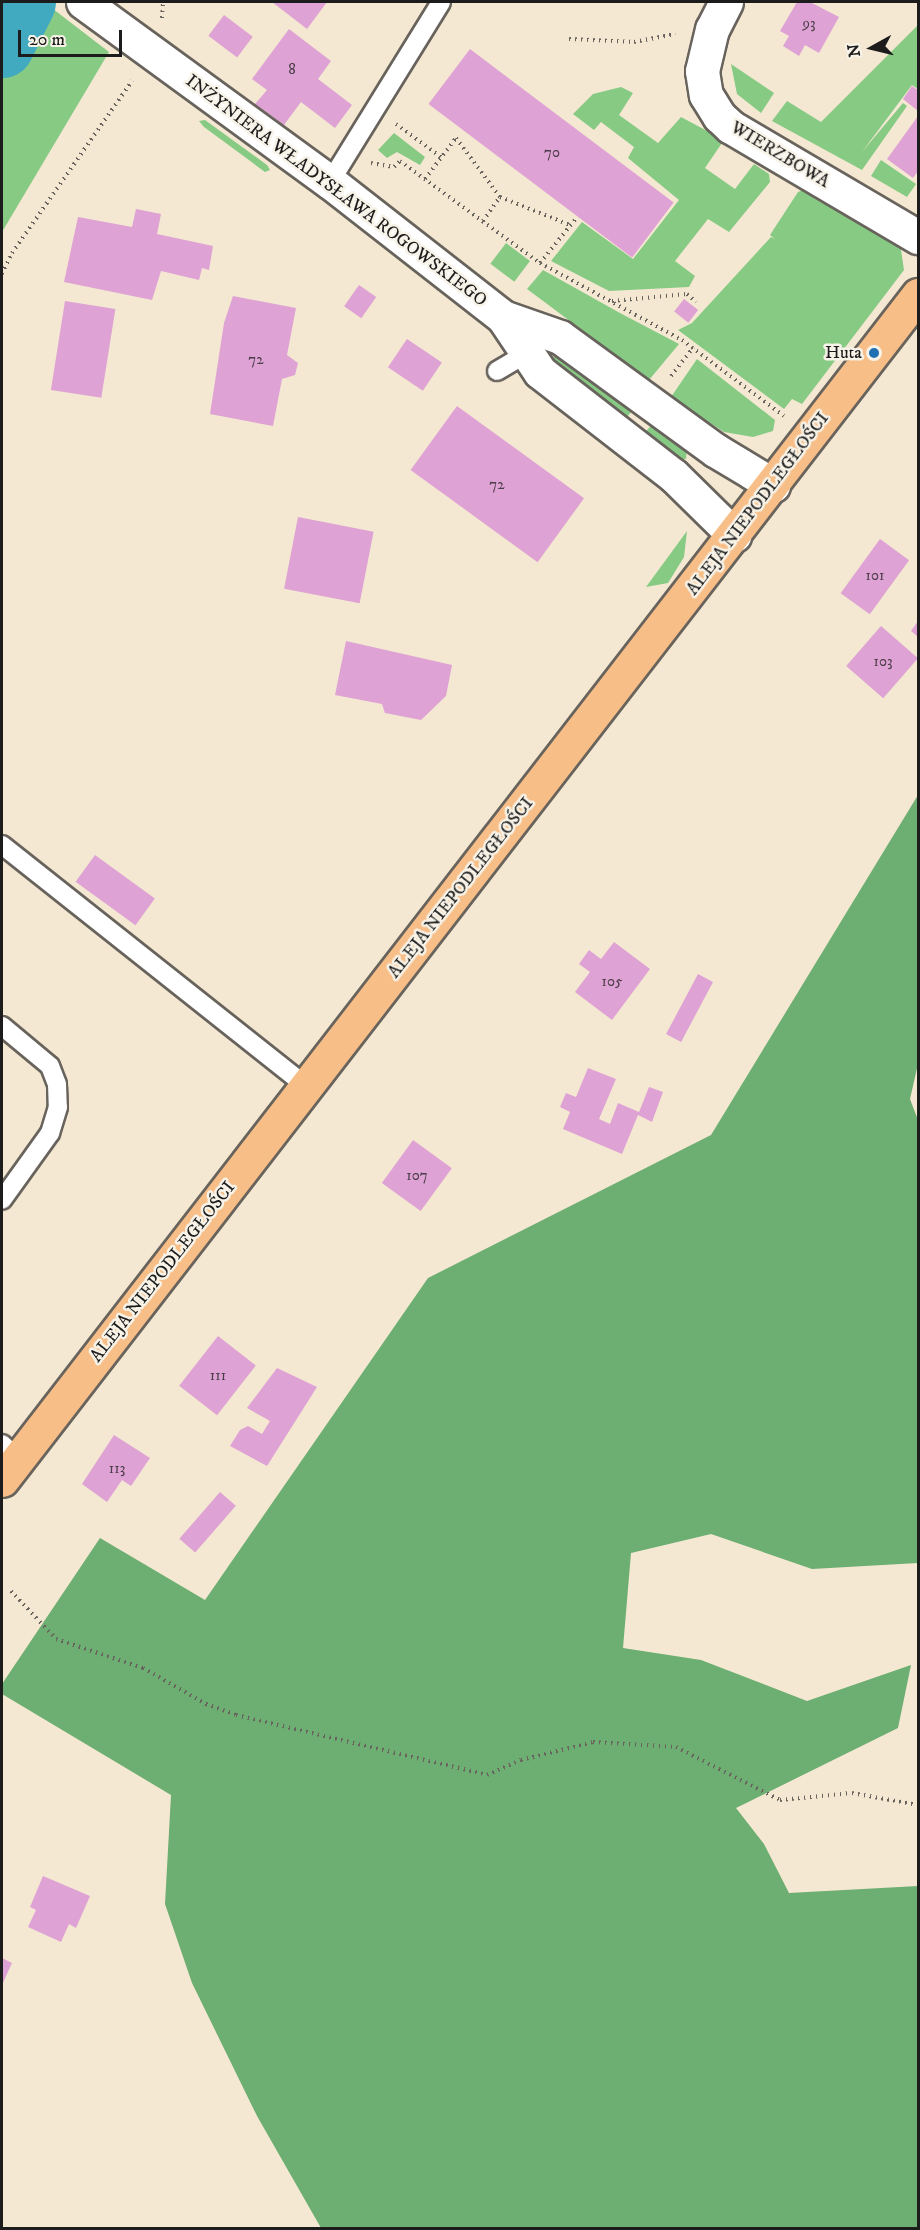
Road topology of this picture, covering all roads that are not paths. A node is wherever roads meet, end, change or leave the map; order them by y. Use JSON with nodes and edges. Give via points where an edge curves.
{"nodes":[{"id":1,"x":83,"y":2,"type":"edge"},
{"id":2,"x":441,"y":2,"type":"edge"},
{"id":3,"x":722,"y":9,"type":"edge"},
{"id":4,"x":337,"y":170,"type":"junction"},
{"id":5,"x":918,"y":237,"type":"edge"},
{"id":6,"x":918,"y":295,"type":"edge"},
{"id":7,"x":503,"y":317,"type":"junction"},
{"id":8,"x":556,"y":336,"type":"junction"},
{"id":9,"x":527,"y":353,"type":"junction"},
{"id":10,"x":497,"y":371,"type":"dead end"},
{"id":11,"x":773,"y":485,"type":"junction"},
{"id":12,"x":734,"y":535,"type":"junction"},
{"id":13,"x":2,"y":845,"type":"edge"},
{"id":14,"x":2,"y":1026,"type":"edge"},
{"id":15,"x":307,"y":1087,"type":"junction"},
{"id":16,"x":2,"y":1200,"type":"edge"},
{"id":17,"x":7,"y":1461,"type":"edge"}],
"edges":[{"from":1,"to":4,"type":"street","name":"INŻYNIERA WŁADYSŁAWA ROGOWSKIEGO","via":[[152,54]]},
{"from":2,"to":4,"type":"lane"},
{"from":3,"to":5,"type":"street","name":"WIERZBOWA","via":[[704,55],[702,80],[719,116],[731,127]]},
{"from":4,"to":7,"type":"street","name":"INŻYNIERA WŁADYSŁAWA ROGOWSKIEGO"},
{"from":6,"to":11,"type":"main road","name":"ALEJA NIEPODLEGŁOŚCI"},
{"from":7,"to":8,"type":"street","name":"INŻYNIERA WŁADYSŁAWA ROGOWSKIEGO"},
{"from":7,"to":9,"type":"street","name":"INŻYNIERA WŁADYSŁAWA ROGOWSKIEGO"},
{"from":8,"to":9,"type":"lane"},
{"from":8,"to":11,"type":"street","name":"INŻYNIERA WŁADYSŁAWA ROGOWSKIEGO","via":[[715,450]]},
{"from":9,"to":10,"type":"lane"},
{"from":9,"to":12,"type":"street","name":"INŻYNIERA WŁADYSŁAWA ROGOWSKIEGO","via":[[540,372],[673,474]]},
{"from":11,"to":12,"type":"main road","name":"ALEJA NIEPODLEGŁOŚCI"},
{"from":12,"to":15,"type":"main road","name":"ALEJA NIEPODLEGŁOŚCI"},
{"from":13,"to":15,"type":"lane"},
{"from":14,"to":16,"type":"lane","via":[[50,1066],[57,1084],[58,1107],[50,1133]]},
{"from":15,"to":17,"type":"main road","name":"ALEJA NIEPODLEGŁOŚCI"}]}
